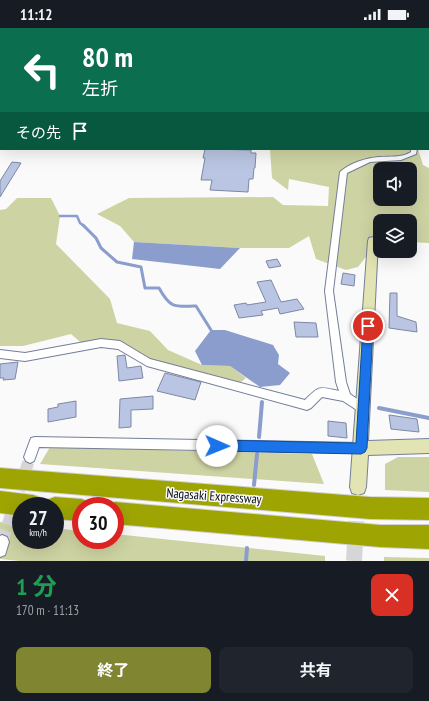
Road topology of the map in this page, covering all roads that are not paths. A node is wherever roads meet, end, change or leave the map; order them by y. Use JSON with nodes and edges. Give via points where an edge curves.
{"nodes":[{"id":1,"x":414,"y":150,"type":"edge"},
{"id":2,"x":373,"y":242,"type":"dead end"},
{"id":3,"x":0,"y":354,"type":"edge"},
{"id":4,"x":346,"y":397,"type":"junction"},
{"id":5,"x":363,"y":409,"type":"junction"},
{"id":6,"x":429,"y":446,"type":"edge"},
{"id":7,"x":361,"y":448,"type":"junction"},
{"id":8,"x":30,"y":457,"type":"tunnel mouth"},
{"id":9,"x":0,"y":478,"type":"edge"},
{"id":10,"x":358,"y":487,"type":"tunnel mouth"},
{"id":11,"x":0,"y":502,"type":"edge"},
{"id":12,"x":12,"y":503,"type":"edge"},
{"id":13,"x":429,"y":509,"type":"edge"},
{"id":14,"x":124,"y":514,"type":"edge"},
{"id":15,"x":429,"y":537,"type":"edge"}],
"edges":[{"from":1,"to":4,"type":"street","via":[[409,156],[375,160],[353,166],[344,172],[329,291],[341,382]]},
{"from":2,"to":5,"type":"street"},
{"from":3,"to":4,"type":"street","via":[[25,358],[101,342],[120,345],[147,362],[307,405],[320,392]]},
{"from":4,"to":5,"type":"street"},
{"from":5,"to":7,"type":"street"},
{"from":6,"to":7,"type":"street"},
{"from":7,"to":8,"type":"street","via":[[35,442]]},
{"from":7,"to":10,"type":"street"},
{"from":9,"to":13,"type":"highway","name":"Nagasaki Expressway","via":[[362,507]]},
{"from":11,"to":12,"type":"highway"},
{"from":14,"to":15,"type":"highway","via":[[380,536]]}]}
